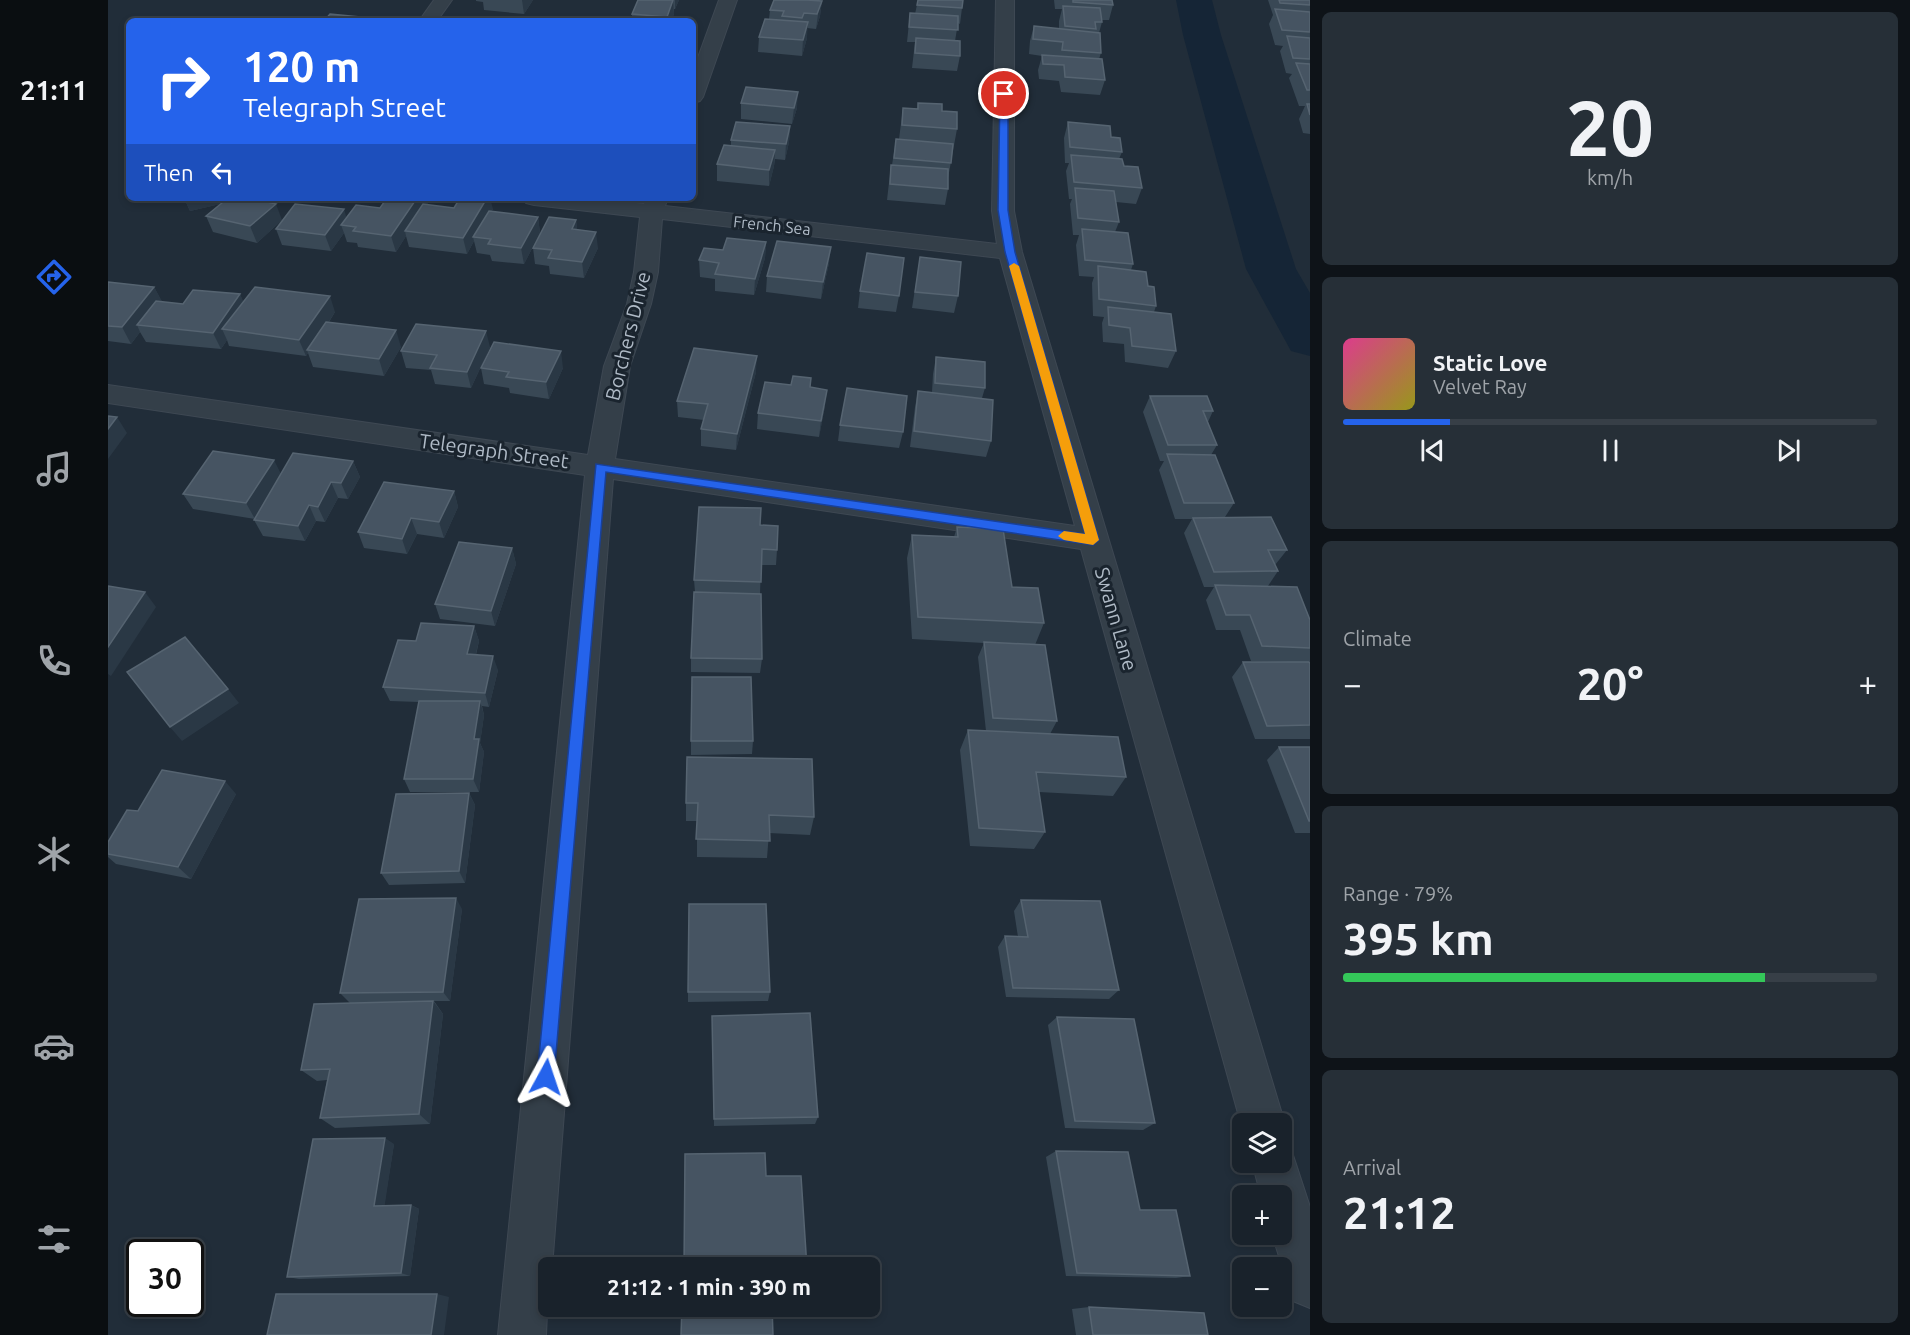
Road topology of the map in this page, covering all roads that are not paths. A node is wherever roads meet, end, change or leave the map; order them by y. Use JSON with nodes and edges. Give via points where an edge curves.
{"nodes":[{"id":1,"x":443,"y":0,"type":"edge"},
{"id":2,"x":728,"y":0,"type":"edge"},
{"id":3,"x":1005,"y":0,"type":"edge"},
{"id":4,"x":430,"y":18,"type":"edge"},
{"id":5,"x":696,"y":89,"type":"edge"},
{"id":6,"x":586,"y":201,"type":"edge"},
{"id":7,"x":655,"y":205,"type":"edge"},
{"id":8,"x":1010,"y":252,"type":"junction"},
{"id":9,"x":108,"y":394,"type":"edge"},
{"id":10,"x":600,"y":467,"type":"junction"},
{"id":11,"x":1093,"y":540,"type":"junction"},
{"id":12,"x":1260,"y":1113,"type":"edge"},
{"id":13,"x":1278,"y":1173,"type":"edge"},
{"id":14,"x":1310,"y":1284,"type":"edge"},
{"id":15,"x":522,"y":1335,"type":"edge"}],
"edges":[{"from":1,"to":4,"type":"street"},
{"from":2,"to":5,"type":"street"},
{"from":3,"to":8,"type":"street","name":"Swann Lane","via":[[1003,210]]},
{"from":6,"to":7,"type":"street","name":"French Sea"},
{"from":7,"to":8,"type":"street","name":"French Sea"},
{"from":7,"to":10,"type":"street","name":"Borchers Drive","via":[[646,272],[617,366]]},
{"from":8,"to":11,"type":"street","name":"Swann Lane"},
{"from":9,"to":10,"type":"street","name":"Telegraph Street"},
{"from":10,"to":11,"type":"street","name":"Telegraph Street"},
{"from":10,"to":15,"type":"street","name":"Borchers Drive"},
{"from":11,"to":12,"type":"street","name":"Swann Lane"},
{"from":13,"to":14,"type":"street"}]}
